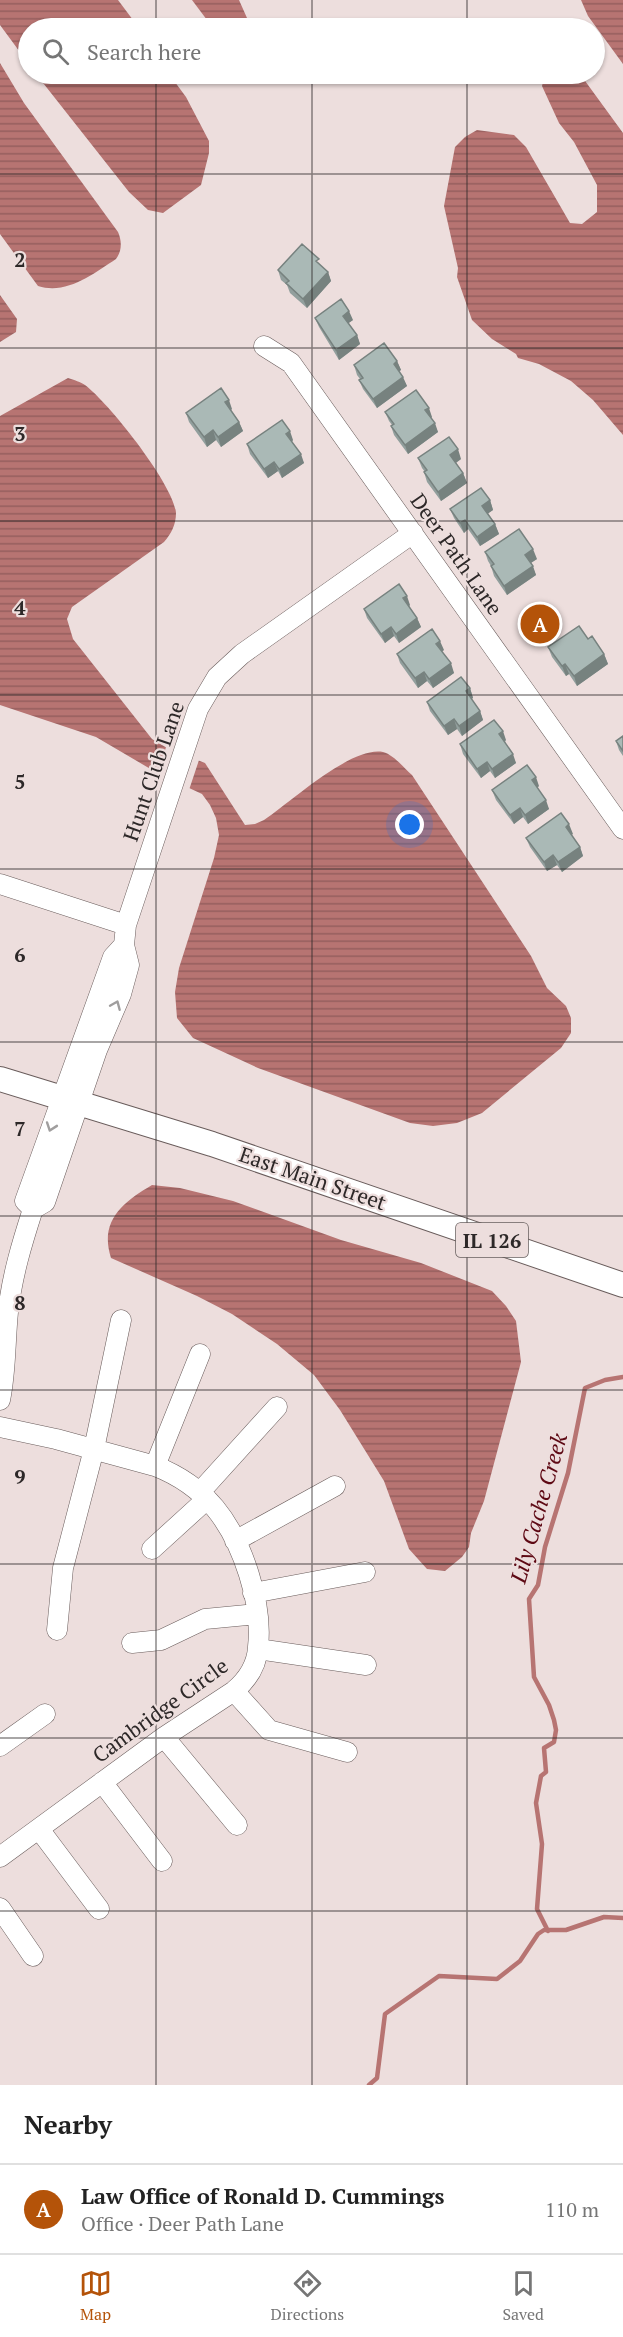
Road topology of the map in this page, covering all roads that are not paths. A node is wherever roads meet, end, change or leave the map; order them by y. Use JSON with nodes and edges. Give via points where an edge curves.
{"nodes":[{"id":1,"x":264,"y":346,"type":"dead end"},
{"id":2,"x":413,"y":533,"type":"junction"},
{"id":3,"x":623,"y":829,"type":"edge"},
{"id":4,"x":0,"y":884,"type":"edge"},
{"id":5,"x":126,"y":925,"type":"junction"},
{"id":6,"x":0,"y":1079,"type":"edge"},
{"id":7,"x":70,"y":1101,"type":"junction"},
{"id":8,"x":623,"y":1285,"type":"edge"},
{"id":9,"x":121,"y":1320,"type":"dead end"},
{"id":10,"x":200,"y":1354,"type":"dead end"},
{"id":11,"x":0,"y":1400,"type":"edge"},
{"id":12,"x":277,"y":1407,"type":"dead end"},
{"id":13,"x":0,"y":1427,"type":"edge"},
{"id":14,"x":94,"y":1449,"type":"junction"},
{"id":15,"x":155,"y":1466,"type":"junction"},
{"id":16,"x":335,"y":1486,"type":"dead end"},
{"id":17,"x":204,"y":1496,"type":"junction"},
{"id":18,"x":235,"y":1541,"type":"junction"},
{"id":19,"x":152,"y":1549,"type":"dead end"},
{"id":20,"x":365,"y":1572,"type":"dead end"},
{"id":21,"x":253,"y":1593,"type":"junction"},
{"id":22,"x":257,"y":1614,"type":"junction"},
{"id":23,"x":57,"y":1630,"type":"dead end"},
{"id":24,"x":132,"y":1643,"type":"dead end"},
{"id":25,"x":258,"y":1649,"type":"junction"},
{"id":26,"x":366,"y":1665,"type":"dead end"},
{"id":27,"x":234,"y":1691,"type":"junction"},
{"id":28,"x":45,"y":1714,"type":"dead end"},
{"id":29,"x":164,"y":1737,"type":"junction"},
{"id":30,"x":0,"y":1746,"type":"edge"},
{"id":31,"x":347,"y":1752,"type":"dead end"},
{"id":32,"x":102,"y":1782,"type":"junction"},
{"id":33,"x":237,"y":1825,"type":"dead end"},
{"id":34,"x":39,"y":1829,"type":"junction"},
{"id":35,"x":0,"y":1857,"type":"edge"},
{"id":36,"x":162,"y":1861,"type":"dead end"},
{"id":37,"x":0,"y":1908,"type":"edge"},
{"id":38,"x":99,"y":1909,"type":"dead end"},
{"id":39,"x":33,"y":1956,"type":"dead end"}],
"edges":[{"from":1,"to":2,"type":"street","name":"Deer Path Lane","via":[[291,363]]},
{"from":2,"to":3,"type":"street","name":"Deer Path Lane"},
{"from":2,"to":5,"type":"street","name":"Hunt Club Lane","via":[[229,664],[205,695],[187,737]]},
{"from":4,"to":5,"type":"street"},
{"from":5,"to":7,"type":"street","name":"Hunt Club Lane","via":[[124,945],[113,957]]},
{"from":6,"to":7,"type":"main road","name":"East Main Street"},
{"from":7,"to":8,"type":"main road","name":"East Main Street","number":"IL 126","via":[[249,1156]]},
{"from":7,"to":11,"type":"street","name":"Hunt Club Lane","via":[[25,1201],[33,1209],[13,1283]]},
{"from":9,"to":14,"type":"street"},
{"from":10,"to":15,"type":"street"},
{"from":12,"to":17,"type":"street"},
{"from":13,"to":14,"type":"street","name":"Cambridge Circle"},
{"from":14,"to":15,"type":"street","name":"Cambridge Circle"},
{"from":14,"to":23,"type":"street","via":[[63,1568]]},
{"from":15,"to":17,"type":"street","name":"Cambridge Circle"},
{"from":16,"to":18,"type":"street"},
{"from":17,"to":18,"type":"street","name":"Cambridge Circle"},
{"from":17,"to":19,"type":"street"},
{"from":18,"to":21,"type":"street","name":"Cambridge Circle"},
{"from":20,"to":21,"type":"street"},
{"from":21,"to":22,"type":"street","name":"Cambridge Circle"},
{"from":22,"to":24,"type":"street","via":[[205,1619],[161,1640]]},
{"from":22,"to":25,"type":"street","name":"Cambridge Circle"},
{"from":25,"to":26,"type":"street"},
{"from":25,"to":27,"type":"street","name":"Cambridge Circle","via":[[249,1674]]},
{"from":27,"to":29,"type":"street","name":"Cambridge Circle"},
{"from":27,"to":31,"type":"street","via":[[269,1730]]},
{"from":28,"to":30,"type":"street"},
{"from":29,"to":32,"type":"street","name":"Cambridge Circle"},
{"from":29,"to":33,"type":"street"},
{"from":32,"to":34,"type":"street","name":"Cambridge Circle"},
{"from":32,"to":36,"type":"street"},
{"from":34,"to":35,"type":"street","name":"Cambridge Circle"},
{"from":34,"to":38,"type":"street"},
{"from":37,"to":39,"type":"street"}]}
